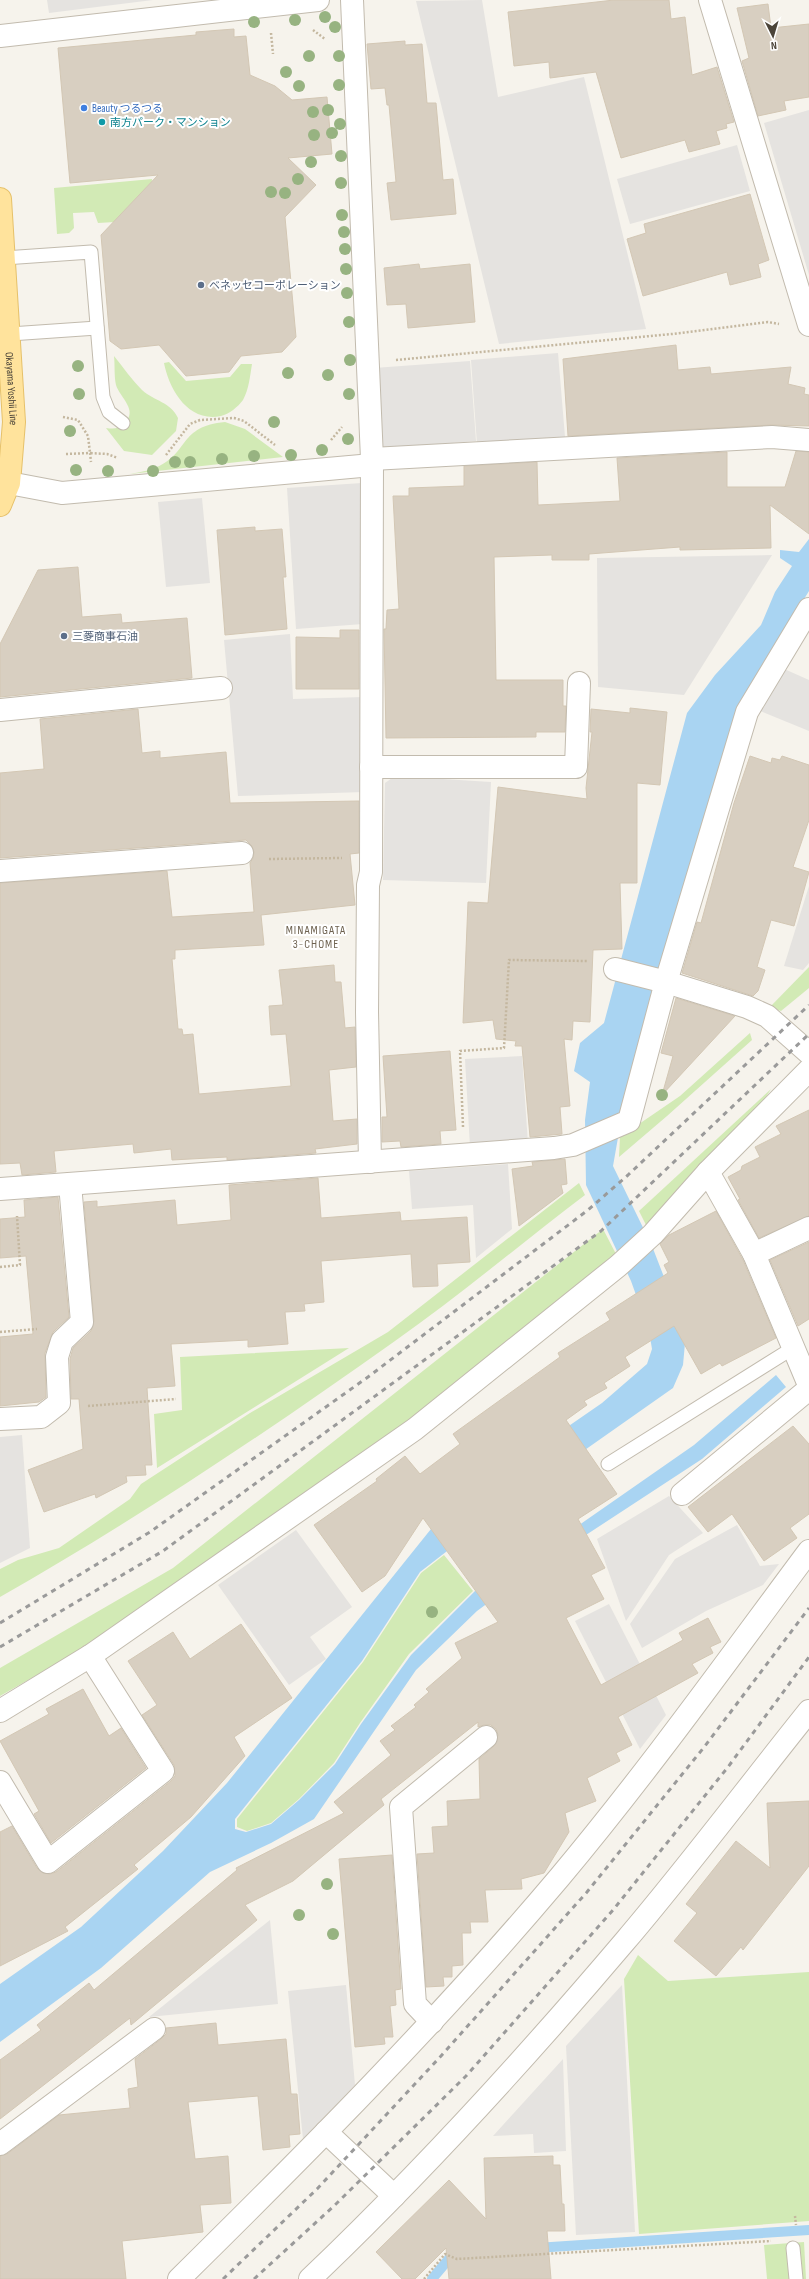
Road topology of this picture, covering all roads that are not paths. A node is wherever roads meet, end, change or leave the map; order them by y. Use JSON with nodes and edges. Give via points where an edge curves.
{"nodes":[{"id":1,"x":318,"y":0,"type":"edge"},
{"id":2,"x":352,"y":0,"type":"edge"},
{"id":3,"x":710,"y":0,"type":"edge"},
{"id":4,"x":0,"y":36,"type":"edge"},
{"id":5,"x":0,"y":199,"type":"edge"},
{"id":6,"x":4,"y":258,"type":"junction"},
{"id":7,"x":808,"y":322,"type":"edge"},
{"id":8,"x":97,"y":328,"type":"junction"},
{"id":9,"x":10,"y":334,"type":"junction"},
{"id":10,"x":123,"y":423,"type":"dead end"},
{"id":11,"x":809,"y":440,"type":"edge"},
{"id":12,"x":372,"y":462,"type":"junction"},
{"id":13,"x":10,"y":483,"type":"junction"},
{"id":14,"x":0,"y":505,"type":"edge"},
{"id":15,"x":809,"y":609,"type":"edge"},
{"id":16,"x":579,"y":683,"type":"dead end"},
{"id":17,"x":222,"y":688,"type":"dead end"},
{"id":18,"x":0,"y":710,"type":"edge"},
{"id":19,"x":371,"y":767,"type":"junction"},
{"id":20,"x":242,"y":853,"type":"road end"},
{"id":21,"x":0,"y":871,"type":"edge"},
{"id":22,"x":616,"y":970,"type":"road end"},
{"id":23,"x":664,"y":981,"type":"junction"},
{"id":24,"x":809,"y":1053,"type":"edge"},
{"id":25,"x":809,"y":1070,"type":"edge"},
{"id":26,"x":370,"y":1162,"type":"junction"},
{"id":27,"x":708,"y":1172,"type":"junction"},
{"id":28,"x":70,"y":1184,"type":"junction"},
{"id":29,"x":7,"y":1188,"type":"edge"},
{"id":30,"x":809,"y":1228,"type":"edge"},
{"id":31,"x":754,"y":1254,"type":"junction"},
{"id":32,"x":793,"y":1348,"type":"junction"},
{"id":33,"x":809,"y":1385,"type":"edge"},
{"id":34,"x":809,"y":1388,"type":"edge"},
{"id":35,"x":0,"y":1419,"type":"edge"},
{"id":36,"x":608,"y":1464,"type":"dead end"},
{"id":37,"x":682,"y":1494,"type":"dead end"},
{"id":38,"x":806,"y":1562,"type":"edge"},
{"id":39,"x":90,"y":1656,"type":"junction"},
{"id":40,"x":0,"y":1711,"type":"edge"},
{"id":41,"x":809,"y":1711,"type":"edge"},
{"id":42,"x":486,"y":1737,"type":"dead end"},
{"id":43,"x":0,"y":1782,"type":"edge"},
{"id":44,"x":432,"y":2022,"type":"junction"},
{"id":45,"x":154,"y":2029,"type":"dead end"},
{"id":46,"x":326,"y":2132,"type":"junction"},
{"id":47,"x":0,"y":2144,"type":"edge"},
{"id":48,"x":394,"y":2196,"type":"junction"},
{"id":49,"x":793,"y":2248,"type":"dead end"},
{"id":50,"x":179,"y":2279,"type":"edge"},
{"id":51,"x":310,"y":2279,"type":"edge"},
{"id":52,"x":796,"y":2279,"type":"edge"}],
"edges":[{"from":1,"to":4,"type":"street"},
{"from":2,"to":12,"type":"street"},
{"from":3,"to":7,"type":"street"},
{"from":5,"to":6,"type":"main road","name":"Okayama Yoshii Line"},
{"from":6,"to":8,"type":"lane","via":[[91,252]]},
{"from":6,"to":9,"type":"main road","name":"Okayama Yoshii Line"},
{"from":8,"to":9,"type":"lane"},
{"from":8,"to":10,"type":"lane","via":[[103,397],[109,412]]},
{"from":9,"to":13,"type":"main road","name":"Okayama Yoshii Line","via":[[14,422]]},
{"from":11,"to":12,"type":"street","via":[[772,437]]},
{"from":12,"to":13,"type":"street","via":[[62,493]]},
{"from":12,"to":19,"type":"street"},
{"from":13,"to":14,"type":"main road","name":"Okayama Yoshii Line"},
{"from":15,"to":23,"type":"street","via":[[747,712]]},
{"from":16,"to":19,"type":"street","via":[[576,767]]},
{"from":17,"to":18,"type":"street"},
{"from":19,"to":26,"type":"street","via":[[367,1004]]},
{"from":20,"to":21,"type":"street"},
{"from":22,"to":23,"type":"street"},
{"from":23,"to":24,"type":"street","via":[[747,1007],[767,1016]]},
{"from":23,"to":26,"type":"street","via":[[629,1121],[583,1142],[554,1148]]},
{"from":25,"to":27,"type":"street"},
{"from":26,"to":28,"type":"street"},
{"from":27,"to":31,"type":"street"},
{"from":27,"to":39,"type":"street","via":[[653,1234],[618,1266],[415,1429]]},
{"from":28,"to":29,"type":"street"},
{"from":28,"to":35,"type":"street","via":[[82,1322],[62,1341],[57,1357],[59,1404],[41,1417]]},
{"from":30,"to":31,"type":"street"},
{"from":31,"to":32,"type":"street"},
{"from":32,"to":33,"type":"street"},
{"from":32,"to":36,"type":"lane"},
{"from":34,"to":37,"type":"street"},
{"from":38,"to":44,"type":"street","via":[[559,1878]]},
{"from":39,"to":40,"type":"street"},
{"from":39,"to":43,"type":"street","via":[[163,1771],[48,1862]]},
{"from":41,"to":48,"type":"street","via":[[627,1939],[485,2102]]},
{"from":42,"to":44,"type":"street","via":[[401,1806],[415,2004]]},
{"from":44,"to":46,"type":"street"},
{"from":45,"to":47,"type":"street"},
{"from":46,"to":48,"type":"street"},
{"from":46,"to":50,"type":"street"},
{"from":48,"to":51,"type":"street"},
{"from":49,"to":52,"type":"lane"}]}
